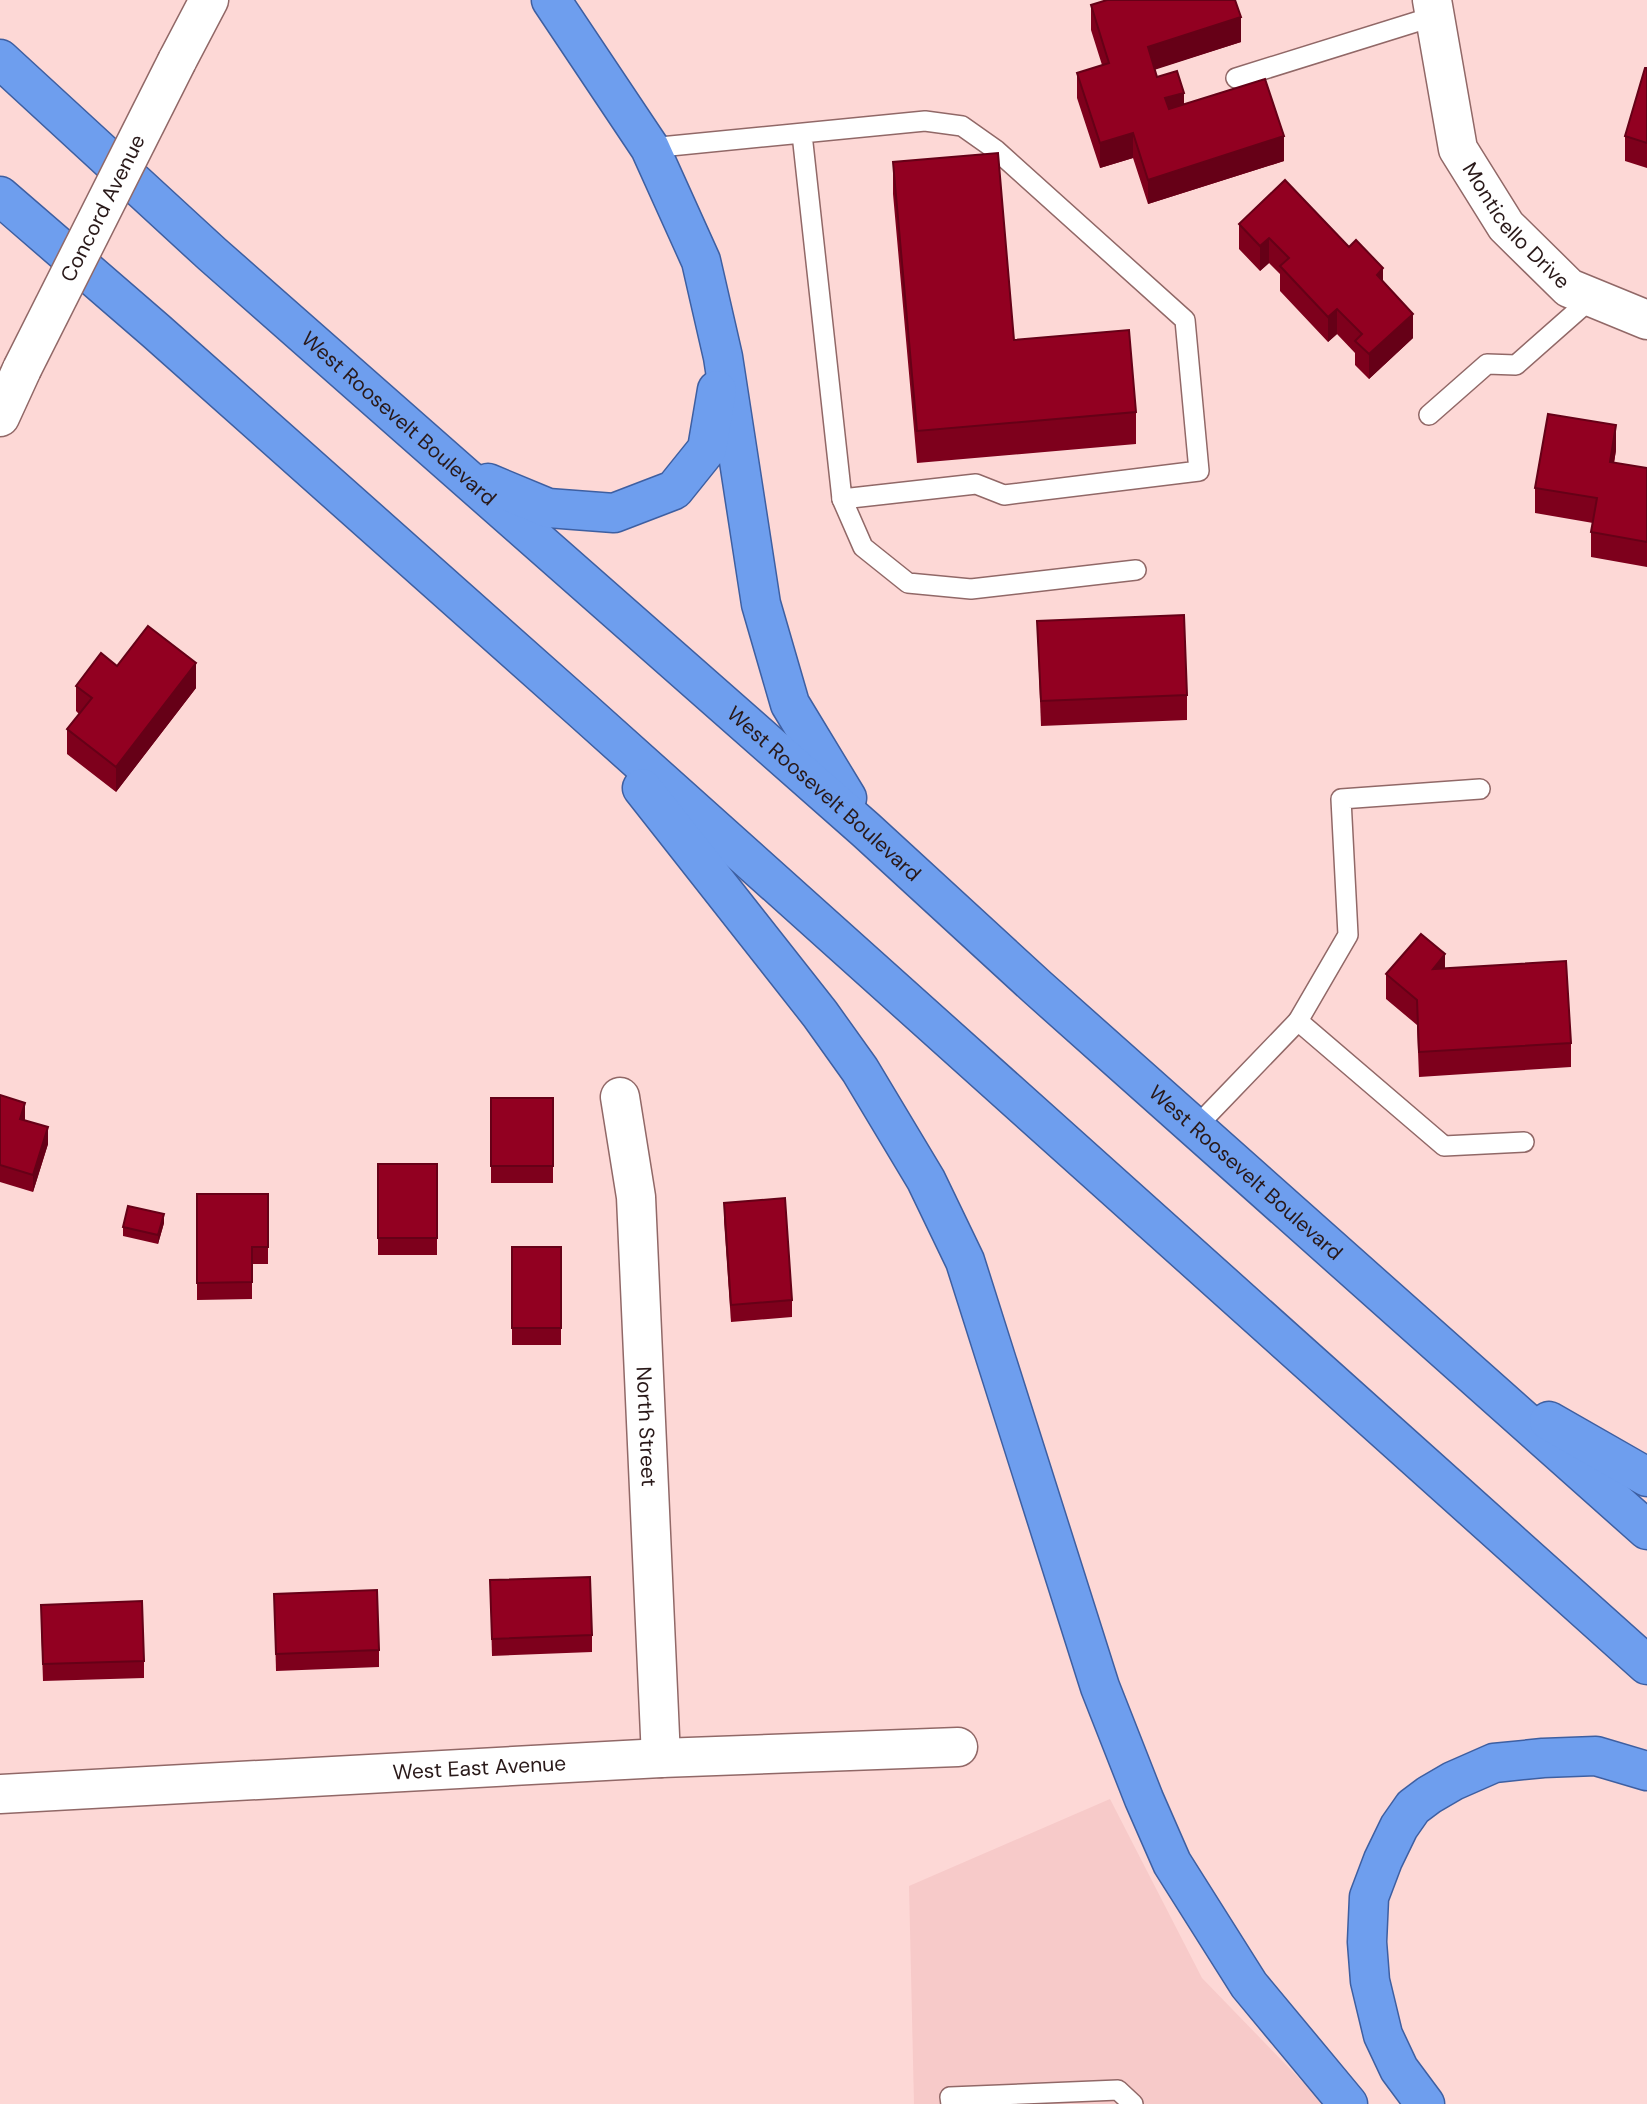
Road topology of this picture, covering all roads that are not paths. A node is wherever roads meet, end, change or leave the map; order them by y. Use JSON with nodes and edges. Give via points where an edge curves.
{"nodes":[{"id":1,"x":209,"y":0,"type":"edge"},
{"id":2,"x":551,"y":0,"type":"edge"},
{"id":3,"x":1434,"y":8,"type":"edge"},
{"id":4,"x":0,"y":60,"type":"edge"},
{"id":5,"x":1236,"y":78,"type":"dead end"},
{"id":6,"x":802,"y":134,"type":"junction"},
{"id":7,"x":650,"y":148,"type":"junction"},
{"id":8,"x":0,"y":196,"type":"edge"},
{"id":9,"x":1593,"y":298,"type":"junction"},
{"id":10,"x":1647,"y":320,"type":"edge"},
{"id":11,"x":723,"y":357,"type":"junction"},
{"id":12,"x":1429,"y":415,"type":"dead end"},
{"id":13,"x":0,"y":417,"type":"edge"},
{"id":14,"x":459,"y":471,"type":"junction"},
{"id":15,"x":842,"y":499,"type":"junction"},
{"id":16,"x":1136,"y":570,"type":"dead end"},
{"id":17,"x":581,"y":709,"type":"junction"},
{"id":18,"x":1480,"y":789,"type":"dead end"},
{"id":19,"x":866,"y":830,"type":"junction"},
{"id":20,"x":1298,"y":1021,"type":"junction"},
{"id":21,"x":620,"y":1097,"type":"dead end"},
{"id":22,"x":1195,"y":1128,"type":"junction"},
{"id":23,"x":1524,"y":1142,"type":"dead end"},
{"id":24,"x":1479,"y":1381,"type":"junction"},
{"id":25,"x":1647,"y":1477,"type":"edge"},
{"id":26,"x":1647,"y":1530,"type":"edge"},
{"id":27,"x":1647,"y":1665,"type":"edge"},
{"id":28,"x":958,"y":1747,"type":"dead end"},
{"id":29,"x":661,"y":1758,"type":"junction"},
{"id":30,"x":1647,"y":1771,"type":"edge"},
{"id":31,"x":0,"y":1794,"type":"edge"},
{"id":32,"x":951,"y":2104,"type":"edge"},
{"id":33,"x":1133,"y":2104,"type":"edge"},
{"id":34,"x":1348,"y":2104,"type":"edge"},
{"id":35,"x":1425,"y":2104,"type":"edge"}],
"edges":[{"from":1,"to":13,"type":"street","name":"Concord Avenue","bridge":true},
{"from":2,"to":7,"type":"highway"},
{"from":3,"to":5,"type":"lane"},
{"from":3,"to":9,"type":"street","name":"Monticello Drive","via":[[1458,149],[1506,226],[1569,288]]},
{"from":4,"to":14,"type":"highway","name":"West Roosevelt Boulevard"},
{"from":6,"to":7,"type":"lane"},
{"from":6,"to":15,"type":"lane"},
{"from":6,"to":15,"type":"lane","via":[[925,121],[962,126],[996,149],[1185,320],[1199,471],[1004,495],[976,484]]},
{"from":7,"to":11,"type":"highway","via":[[701,261]]},
{"from":8,"to":17,"type":"highway"},
{"from":9,"to":10,"type":"street","name":"Monticello Drive"},
{"from":9,"to":12,"type":"lane","via":[[1516,365],[1487,364]]},
{"from":11,"to":14,"type":"highway","via":[[707,449],[674,491],[614,513],[548,508]]},
{"from":11,"to":19,"type":"highway","via":[[761,604],[790,704]]},
{"from":14,"to":19,"type":"highway","name":"West Roosevelt Boulevard"},
{"from":15,"to":16,"type":"lane","via":[[863,547],[908,583],[971,589]]},
{"from":17,"to":27,"type":"highway"},
{"from":17,"to":34,"type":"highway","via":[[820,1014],[860,1070],[926,1180],[965,1261],[1100,1687],[1172,1863],[1249,1986]]},
{"from":18,"to":20,"type":"lane","via":[[1341,799],[1348,935]]},
{"from":19,"to":22,"type":"highway","name":"West Roosevelt Boulevard"},
{"from":20,"to":22,"type":"lane"},
{"from":20,"to":23,"type":"lane","via":[[1444,1146]]},
{"from":21,"to":29,"type":"street","name":"North Street","via":[[636,1197]]},
{"from":22,"to":24,"type":"highway","name":"West Roosevelt Boulevard"},
{"from":24,"to":25,"type":"highway"},
{"from":24,"to":26,"type":"highway","name":"West Roosevelt Boulevard"},
{"from":28,"to":29,"type":"street","name":"West East Avenue"},
{"from":29,"to":31,"type":"street","name":"West East Avenue"},
{"from":30,"to":35,"type":"highway","via":[[1596,1756],[1494,1763],[1429,1794],[1399,1827],[1369,1897],[1370,1981],[1383,2035],[1399,2070]]},
{"from":32,"to":33,"type":"lane","via":[[950,2096],[1118,2090]]}]}
